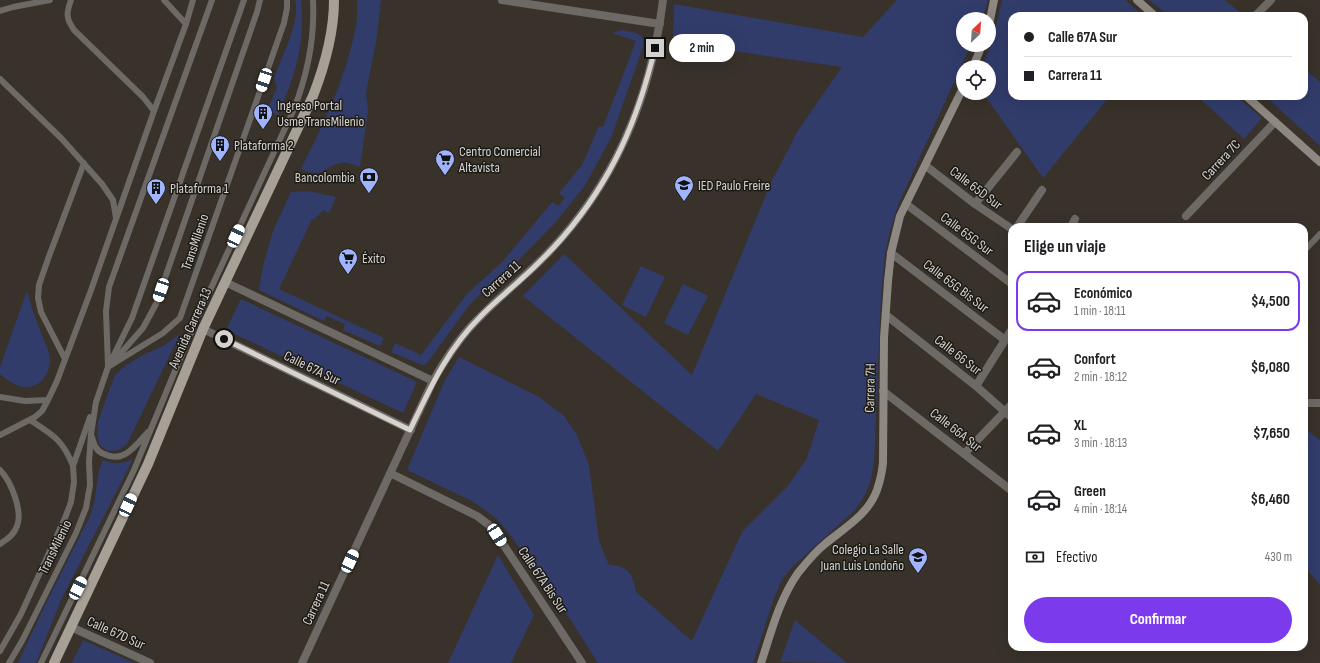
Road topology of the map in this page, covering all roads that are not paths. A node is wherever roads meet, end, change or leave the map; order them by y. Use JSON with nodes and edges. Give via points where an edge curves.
{"nodes":[{"id":1,"x":50,"y":0,"type":"edge"},
{"id":2,"x":71,"y":0,"type":"edge"},
{"id":3,"x":164,"y":0,"type":"edge"},
{"id":4,"x":193,"y":0,"type":"edge"},
{"id":5,"x":212,"y":0,"type":"edge"},
{"id":6,"x":244,"y":0,"type":"edge"},
{"id":7,"x":260,"y":0,"type":"edge"},
{"id":8,"x":287,"y":0,"type":"edge"},
{"id":9,"x":313,"y":0,"type":"edge"},
{"id":10,"x":334,"y":0,"type":"edge"},
{"id":11,"x":502,"y":0,"type":"edge"},
{"id":12,"x":664,"y":0,"type":"edge"},
{"id":13,"x":994,"y":0,"type":"edge"},
{"id":14,"x":1137,"y":0,"type":"edge"},
{"id":15,"x":1271,"y":0,"type":"edge"},
{"id":16,"x":0,"y":11,"type":"edge"},
{"id":17,"x":992,"y":12,"type":"edge"},
{"id":18,"x":1150,"y":12,"type":"edge"},
{"id":19,"x":1259,"y":12,"type":"edge"},
{"id":20,"x":186,"y":24,"type":"junction"},
{"id":21,"x":660,"y":24,"type":"junction"},
{"id":22,"x":0,"y":79,"type":"edge"},
{"id":23,"x":957,"y":100,"type":"edge"},
{"id":24,"x":1250,"y":100,"type":"edge"},
{"id":25,"x":154,"y":111,"type":"junction"},
{"id":26,"x":1275,"y":122,"type":"junction"},
{"id":27,"x":1017,"y":152,"type":"dead end"},
{"id":28,"x":1320,"y":162,"type":"edge"},
{"id":29,"x":84,"y":163,"type":"junction"},
{"id":30,"x":926,"y":166,"type":"junction"},
{"id":31,"x":1042,"y":190,"type":"dead end"},
{"id":32,"x":906,"y":204,"type":"junction"},
{"id":33,"x":975,"y":204,"type":"junction"},
{"id":34,"x":1186,"y":216,"type":"dead end"},
{"id":35,"x":116,"y":219,"type":"junction"},
{"id":36,"x":1076,"y":219,"type":"dead end"},
{"id":37,"x":1020,"y":223,"type":"edge"},
{"id":38,"x":1074,"y":223,"type":"edge"},
{"id":39,"x":1008,"y":226,"type":"edge"},
{"id":40,"x":1320,"y":234,"type":"edge"},
{"id":41,"x":1308,"y":247,"type":"edge"},
{"id":42,"x":891,"y":253,"type":"junction"},
{"id":43,"x":1008,"y":281,"type":"edge"},
{"id":44,"x":225,"y":282,"type":"junction"},
{"id":45,"x":886,"y":315,"type":"junction"},
{"id":46,"x":203,"y":329,"type":"junction"},
{"id":47,"x":1008,"y":336,"type":"edge"},
{"id":48,"x":1006,"y":340,"type":"junction"},
{"id":49,"x":65,"y":358,"type":"junction"},
{"id":50,"x":108,"y":367,"type":"junction"},
{"id":51,"x":433,"y":381,"type":"junction"},
{"id":52,"x":976,"y":386,"type":"junction"},
{"id":53,"x":883,"y":391,"type":"junction"},
{"id":54,"x":0,"y":397,"type":"edge"},
{"id":55,"x":48,"y":400,"type":"junction"},
{"id":56,"x":96,"y":402,"type":"junction"},
{"id":57,"x":173,"y":402,"type":"junction"},
{"id":58,"x":1308,"y":403,"type":"edge"},
{"id":59,"x":1320,"y":403,"type":"edge"},
{"id":60,"x":1008,"y":414,"type":"edge"},
{"id":61,"x":1008,"y":416,"type":"edge"},
{"id":62,"x":30,"y":420,"type":"junction"},
{"id":63,"x":151,"y":427,"type":"junction"},
{"id":64,"x":410,"y":430,"type":"junction"},
{"id":65,"x":91,"y":434,"type":"junction"},
{"id":66,"x":0,"y":435,"type":"edge"},
{"id":67,"x":964,"y":454,"type":"junction"},
{"id":68,"x":73,"y":466,"type":"junction"},
{"id":69,"x":0,"y":470,"type":"edge"},
{"id":70,"x":390,"y":473,"type":"junction"},
{"id":71,"x":1008,"y":488,"type":"edge"},
{"id":72,"x":0,"y":544,"type":"edge"},
{"id":73,"x":71,"y":627,"type":"junction"},
{"id":74,"x":0,"y":651,"type":"edge"},
{"id":75,"x":9,"y":663,"type":"edge"},
{"id":76,"x":41,"y":663,"type":"edge"},
{"id":77,"x":54,"y":663,"type":"edge"},
{"id":78,"x":150,"y":663,"type":"edge"},
{"id":79,"x":302,"y":663,"type":"edge"},
{"id":80,"x":582,"y":663,"type":"edge"},
{"id":81,"x":761,"y":663,"type":"edge"}],
"edges":[{"from":1,"to":16,"type":"lane"},
{"from":2,"to":25,"type":"lane","via":[[67,14],[74,30],[143,97]]},
{"from":3,"to":20,"type":"lane"},
{"from":4,"to":20,"type":"lane"},
{"from":5,"to":50,"type":"lane","name":"TransMilenio","via":[[109,287],[106,311]]},
{"from":6,"to":50,"type":"lane","name":"TransMilenio","via":[[132,318]]},
{"from":7,"to":50,"type":"lane","name":"TransMilenio","via":[[156,304],[143,328]]},
{"from":8,"to":50,"type":"lane","name":"TransMilenio","via":[[284,22],[180,318],[163,333]]},
{"from":9,"to":63,"type":"lane","via":[[311,53],[294,109],[194,325]]},
{"from":10,"to":44,"type":"main road","name":"Avenida Carrera 13","via":[[329,46],[313,96]]},
{"from":11,"to":21,"type":"street"},
{"from":12,"to":21,"type":"street","name":"Carrera 11"},
{"from":13,"to":17,"type":"street"},
{"from":14,"to":18,"type":"street"},
{"from":15,"to":19,"type":"street"},
{"from":20,"to":25,"type":"lane"},
{"from":21,"to":51,"type":"street","name":"Carrera 11","via":[[638,109],[622,148],[602,185],[549,253],[469,328]]},
{"from":22,"to":29,"type":"lane"},
{"from":23,"to":30,"type":"street","name":"Carrera 7H"},
{"from":24,"to":26,"type":"street"},
{"from":25,"to":35,"type":"lane"},
{"from":26,"to":28,"type":"street"},
{"from":26,"to":34,"type":"street","name":"Carrera 7C"},
{"from":27,"to":33,"type":"street"},
{"from":29,"to":35,"type":"lane","via":[[110,194]]},
{"from":29,"to":49,"type":"lane","via":[[39,285],[41,312]]},
{"from":30,"to":32,"type":"street","name":"Carrera 7H"},
{"from":30,"to":33,"type":"street","name":"Calle 65D Sur"},
{"from":31,"to":37,"type":"street"},
{"from":32,"to":42,"type":"street","name":"Carrera 7H","via":[[900,216]]},
{"from":32,"to":43,"type":"street","name":"Calle 65G Sur"},
{"from":33,"to":39,"type":"street","name":"Calle 65D Sur"},
{"from":35,"to":49,"type":"lane"},
{"from":36,"to":38,"type":"street"},
{"from":40,"to":41,"type":"lane"},
{"from":42,"to":45,"type":"street","name":"Carrera 7H"},
{"from":42,"to":48,"type":"street","name":"Calle 65G Bis Sur"},
{"from":44,"to":46,"type":"main road","name":"Avenida Carrera 13"},
{"from":44,"to":51,"type":"street"},
{"from":45,"to":52,"type":"street","name":"Calle 66 Sur"},
{"from":45,"to":53,"type":"street","name":"Carrera 7H"},
{"from":46,"to":57,"type":"main road","name":"Avenida Carrera 13"},
{"from":46,"to":64,"type":"street","name":"Calle 67A Sur"},
{"from":47,"to":48,"type":"street"},
{"from":48,"to":52,"type":"street"},
{"from":49,"to":55,"type":"lane"},
{"from":50,"to":56,"type":"lane","name":"TransMilenio"},
{"from":51,"to":64,"type":"street","name":"Carrera 11"},
{"from":52,"to":60,"type":"street","name":"Calle 66 Sur"},
{"from":53,"to":67,"type":"street","name":"Calle 66A Sur"},
{"from":53,"to":81,"type":"street","name":"Carrera 7H","via":[[883,463],[876,492],[861,515],[820,549],[798,573],[780,608]]},
{"from":54,"to":55,"type":"lane","via":[[25,401]]},
{"from":55,"to":62,"type":"lane","via":[[38,415]]},
{"from":56,"to":65,"type":"lane","name":"TransMilenio"},
{"from":56,"to":68,"type":"lane","name":"TransMilenio"},
{"from":57,"to":63,"type":"lane"},
{"from":57,"to":73,"type":"main road","name":"Avenida Carrera 13","via":[[148,464]]},
{"from":58,"to":59,"type":"street"},
{"from":61,"to":67,"type":"street"},
{"from":62,"to":66,"type":"lane"},
{"from":62,"to":68,"type":"lane","name":"TransMilenio","via":[[59,441]]},
{"from":63,"to":65,"type":"lane","via":[[129,451],[117,457],[98,451]]},
{"from":63,"to":76,"type":"lane","via":[[121,497]]},
{"from":64,"to":70,"type":"street","name":"Carrera 11"},
{"from":65,"to":75,"type":"lane","name":"TransMilenio","via":[[90,485],[86,508],[76,533]]},
{"from":67,"to":71,"type":"street","name":"Calle 66A Sur"},
{"from":68,"to":74,"type":"lane","name":"TransMilenio","via":[[74,482],[66,518],[21,614]]},
{"from":69,"to":72,"type":"lane","via":[[13,493],[19,512],[18,526],[12,536]]},
{"from":70,"to":79,"type":"street","name":"Carrera 11"},
{"from":70,"to":80,"type":"street","name":"Calle 67A Bis Sur","via":[[477,516],[489,525]]},
{"from":73,"to":77,"type":"main road","name":"Avenida Carrera 13"},
{"from":73,"to":78,"type":"street","name":"Calle 67D Sur"}]}
